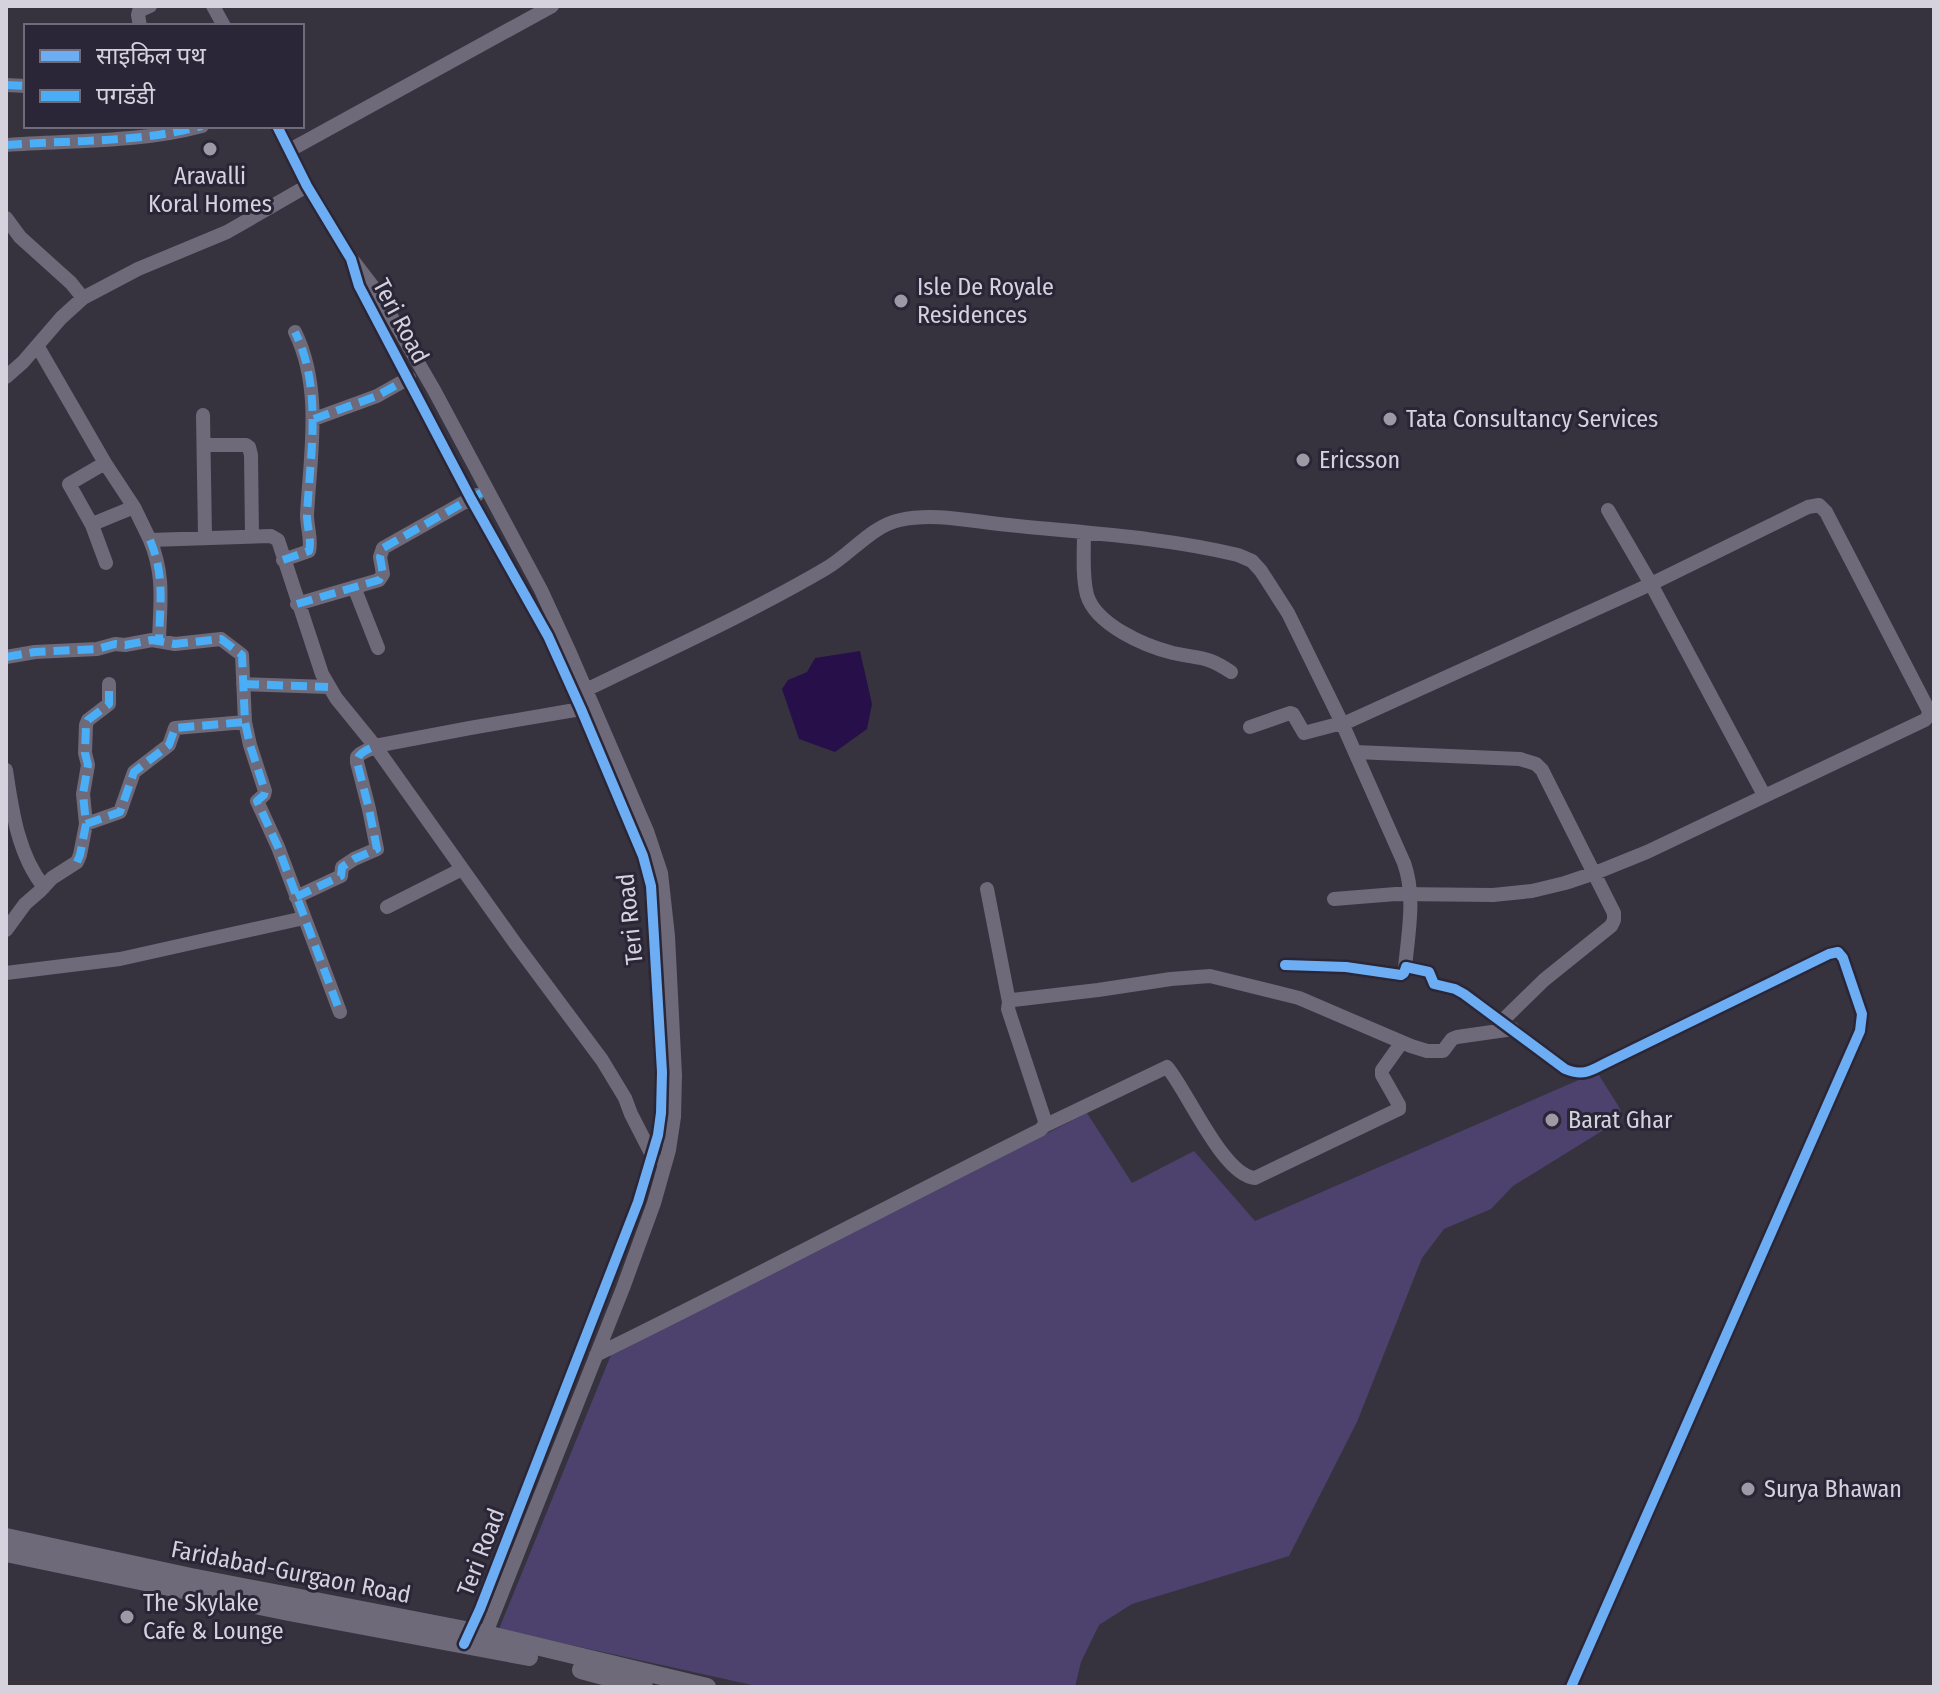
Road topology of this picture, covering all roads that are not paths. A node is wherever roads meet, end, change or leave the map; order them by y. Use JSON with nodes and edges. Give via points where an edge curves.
{"nodes":[{"id":1,"x":150,"y":6,"type":"edge"},
{"id":2,"x":213,"y":6,"type":"edge"},
{"id":3,"x":552,"y":6,"type":"edge"},
{"id":4,"x":140,"y":24,"type":"edge"},
{"id":5,"x":223,"y":24,"type":"edge"},
{"id":6,"x":193,"y":128,"type":"edge"},
{"id":7,"x":278,"y":128,"type":"edge"},
{"id":8,"x":6,"y":145,"type":"edge"},
{"id":9,"x":290,"y":150,"type":"junction"},
{"id":10,"x":307,"y":186,"type":"junction"},
{"id":11,"x":6,"y":218,"type":"edge"},
{"id":12,"x":351,"y":259,"type":"junction"},
{"id":13,"x":83,"y":298,"type":"junction"},
{"id":14,"x":295,"y":332,"type":"dead end"},
{"id":15,"x":38,"y":347,"type":"junction"},
{"id":16,"x":6,"y":377,"type":"edge"},
{"id":17,"x":409,"y":378,"type":"junction"},
{"id":18,"x":203,"y":415,"type":"dead end"},
{"id":19,"x":314,"y":419,"type":"junction"},
{"id":20,"x":204,"y":445,"type":"junction"},
{"id":21,"x":105,"y":463,"type":"junction"},
{"id":22,"x":488,"y":489,"type":"junction"},
{"id":23,"x":471,"y":499,"type":"junction"},
{"id":24,"x":134,"y":507,"type":"junction"},
{"id":25,"x":1608,"y":510,"type":"dead end"},
{"id":26,"x":95,"y":523,"type":"dead end"},
{"id":27,"x":1084,"y":533,"type":"junction"},
{"id":28,"x":205,"y":536,"type":"junction"},
{"id":29,"x":252,"y":536,"type":"junction"},
{"id":30,"x":150,"y":540,"type":"junction"},
{"id":31,"x":283,"y":560,"type":"junction"},
{"id":32,"x":106,"y":563,"type":"dead end"},
{"id":33,"x":1651,"y":584,"type":"junction"},
{"id":34,"x":354,"y":587,"type":"junction"},
{"id":35,"x":297,"y":604,"type":"junction"},
{"id":36,"x":159,"y":641,"type":"junction"},
{"id":37,"x":378,"y":648,"type":"dead end"},
{"id":38,"x":6,"y":657,"type":"edge"},
{"id":39,"x":1231,"y":672,"type":"dead end"},
{"id":40,"x":109,"y":684,"type":"dead end"},
{"id":41,"x":243,"y":684,"type":"junction"},
{"id":42,"x":328,"y":687,"type":"junction"},
{"id":43,"x":586,"y":690,"type":"junction"},
{"id":44,"x":581,"y":709,"type":"junction"},
{"id":45,"x":245,"y":722,"type":"junction"},
{"id":46,"x":1342,"y":724,"type":"junction"},
{"id":47,"x":1250,"y":727,"type":"dead end"},
{"id":48,"x":597,"y":732,"type":"junction"},
{"id":49,"x":375,"y":746,"type":"junction"},
{"id":50,"x":1355,"y":752,"type":"junction"},
{"id":51,"x":6,"y":770,"type":"edge"},
{"id":52,"x":1764,"y":795,"type":"junction"},
{"id":53,"x":86,"y":824,"type":"junction"},
{"id":54,"x":462,"y":869,"type":"junction"},
{"id":55,"x":1595,"y":873,"type":"junction"},
{"id":56,"x":44,"y":887,"type":"junction"},
{"id":57,"x":987,"y":889,"type":"dead end"},
{"id":58,"x":1411,"y":895,"type":"junction"},
{"id":59,"x":296,"y":897,"type":"junction"},
{"id":60,"x":1334,"y":899,"type":"dead end"},
{"id":61,"x":387,"y":907,"type":"dead end"},
{"id":62,"x":304,"y":918,"type":"junction"},
{"id":63,"x":6,"y":930,"type":"edge"},
{"id":64,"x":1285,"y":965,"type":"dead end"},
{"id":65,"x":1405,"y":968,"type":"junction"},
{"id":66,"x":6,"y":973,"type":"edge"},
{"id":67,"x":1009,"y":1002,"type":"junction"},
{"id":68,"x":340,"y":1012,"type":"dead end"},
{"id":69,"x":1507,"y":1025,"type":"junction"},
{"id":70,"x":1402,"y":1042,"type":"junction"},
{"id":71,"x":1044,"y":1126,"type":"junction"},
{"id":72,"x":651,"y":1155,"type":"junction"},
{"id":73,"x":663,"y":1174,"type":"junction"},
{"id":74,"x":596,"y":1355,"type":"junction"},
{"id":75,"x":6,"y":1537,"type":"edge"},
{"id":76,"x":6,"y":1553,"type":"edge"},
{"id":77,"x":475,"y":1639,"type":"junction"},
{"id":78,"x":644,"y":1687,"type":"edge"},
{"id":79,"x":707,"y":1687,"type":"edge"},
{"id":80,"x":1571,"y":1687,"type":"edge"}],
"edges":[{"from":1,"to":4,"type":"street","via":[[139,11]]},
{"from":2,"to":5,"type":"street"},
{"from":3,"to":9,"type":"street"},
{"from":6,"to":8,"type":"street"},
{"from":7,"to":9,"type":"street","name":"Teri Road"},
{"from":9,"to":10,"type":"street","name":"Teri Road"},
{"from":10,"to":12,"type":"street","name":"Teri Road"},
{"from":10,"to":13,"type":"street","via":[[227,232]]},
{"from":11,"to":13,"type":"street"},
{"from":12,"to":17,"type":"street","name":"Teri Road","via":[[359,286]]},
{"from":12,"to":22,"type":"street","via":[[377,292]]},
{"from":13,"to":15,"type":"street"},
{"from":14,"to":19,"type":"street","via":[[304,354]]},
{"from":15,"to":16,"type":"street"},
{"from":15,"to":21,"type":"street"},
{"from":17,"to":19,"type":"street"},
{"from":17,"to":23,"type":"street","name":"Teri Road"},
{"from":18,"to":20,"type":"street"},
{"from":19,"to":31,"type":"street","via":[[310,549]]},
{"from":20,"to":28,"type":"street"},
{"from":20,"to":29,"type":"street","via":[[249,447]]},
{"from":21,"to":24,"type":"street"},
{"from":21,"to":32,"type":"street","via":[[69,484]]},
{"from":22,"to":23,"type":"street"},
{"from":22,"to":43,"type":"street"},
{"from":23,"to":34,"type":"street","via":[[383,548],[382,577]]},
{"from":23,"to":44,"type":"street","name":"Teri Road","via":[[548,636]]},
{"from":24,"to":26,"type":"street"},
{"from":24,"to":30,"type":"street"},
{"from":25,"to":33,"type":"street"},
{"from":27,"to":39,"type":"street","via":[[1086,593],[1100,615],[1147,645],[1206,658]]},
{"from":27,"to":43,"type":"street","via":[[951,519],[886,524],[825,569]]},
{"from":27,"to":46,"type":"street","via":[[1222,551],[1252,561],[1288,613]]},
{"from":28,"to":29,"type":"street"},
{"from":28,"to":30,"type":"street"},
{"from":29,"to":31,"type":"street","via":[[275,537]]},
{"from":30,"to":36,"type":"street","via":[[161,582]]},
{"from":31,"to":35,"type":"street"},
{"from":33,"to":46,"type":"street"},
{"from":33,"to":52,"type":"street"},
{"from":33,"to":52,"type":"street","via":[[1808,507],[1819,505],[1826,512],[1929,715]]},
{"from":34,"to":35,"type":"street"},
{"from":34,"to":37,"type":"street"},
{"from":35,"to":42,"type":"street"},
{"from":36,"to":38,"type":"street"},
{"from":36,"to":41,"type":"street","via":[[223,640],[242,655]]},
{"from":40,"to":53,"type":"street","via":[[109,704],[86,725]]},
{"from":41,"to":42,"type":"street"},
{"from":41,"to":45,"type":"street"},
{"from":42,"to":49,"type":"street"},
{"from":43,"to":48,"type":"street"},
{"from":44,"to":48,"type":"street","name":"Teri Road"},
{"from":44,"to":49,"type":"street"},
{"from":45,"to":53,"type":"street","via":[[175,728],[169,745],[134,772],[120,812]]},
{"from":45,"to":59,"type":"street","via":[[265,791],[257,801]]},
{"from":46,"to":47,"type":"street","via":[[1304,733],[1290,713]]},
{"from":46,"to":50,"type":"street"},
{"from":48,"to":72,"type":"street","name":"Teri Road","via":[[651,886],[662,1072],[661,1113]]},
{"from":48,"to":73,"type":"street","via":[[655,851],[666,902],[675,1101]]},
{"from":49,"to":54,"type":"street"},
{"from":49,"to":59,"type":"street","via":[[357,762],[377,849],[342,867],[341,876]]},
{"from":50,"to":55,"type":"street","via":[[1510,758],[1536,764]]},
{"from":50,"to":58,"type":"street","via":[[1404,863]]},
{"from":51,"to":56,"type":"street","via":[[22,847]]},
{"from":52,"to":55,"type":"street"},
{"from":53,"to":56,"type":"street","via":[[77,862]]},
{"from":54,"to":61,"type":"street"},
{"from":54,"to":72,"type":"street","via":[[609,1070]]},
{"from":55,"to":58,"type":"street","via":[[1512,894]]},
{"from":55,"to":69,"type":"street","via":[[1614,913],[1611,926],[1544,980]]},
{"from":56,"to":63,"type":"street"},
{"from":57,"to":67,"type":"street"},
{"from":58,"to":60,"type":"street"},
{"from":58,"to":65,"type":"street"},
{"from":59,"to":62,"type":"street"},
{"from":62,"to":66,"type":"street","via":[[120,959]]},
{"from":62,"to":68,"type":"street"},
{"from":64,"to":65,"type":"street","via":[[1401,975]]},
{"from":65,"to":69,"type":"street","via":[[1430,972],[1434,984],[1459,991]]},
{"from":67,"to":70,"type":"street","via":[[1210,976],[1299,998]]},
{"from":67,"to":71,"type":"street"},
{"from":69,"to":70,"type":"street","via":[[1457,1037],[1439,1052]]},
{"from":69,"to":80,"type":"street","via":[[1565,1069],[1589,1072],[1834,952],[1843,958],[1862,1014],[1860,1031]]},
{"from":70,"to":71,"type":"street","via":[[1382,1070],[1399,1109],[1255,1178],[1237,1168],[1213,1141],[1167,1067]]},
{"from":71,"to":74,"type":"street"},
{"from":72,"to":73,"type":"street"},
{"from":72,"to":77,"type":"street","name":"Teri Road"},
{"from":73,"to":74,"type":"street"},
{"from":74,"to":77,"type":"street"},
{"from":75,"to":77,"type":"main road","name":"Faridabad-Gurgaon Road"},
{"from":76,"to":77,"type":"main road","name":"Faridabad-Gurgaon Road","via":[[289,1612]]},
{"from":77,"to":78,"type":"main road","name":"Faridabad-Gurgaon Road"},
{"from":77,"to":79,"type":"main road","name":"Faridabad-Gurgaon Road"}]}
